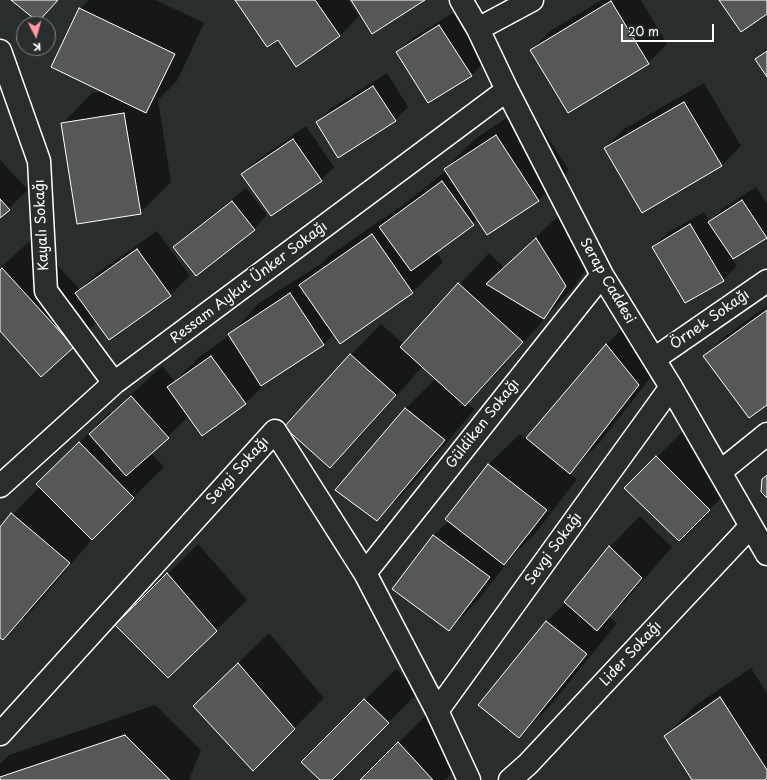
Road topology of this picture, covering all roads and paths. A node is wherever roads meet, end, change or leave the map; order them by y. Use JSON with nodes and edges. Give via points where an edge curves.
{"nodes":[{"id":1,"x":461,"y":0,"type":"edge"},
{"id":2,"x":532,"y":0,"type":"edge"},
{"id":3,"x":478,"y":29,"type":"junction"},
{"id":4,"x":0,"y":51,"type":"edge"},
{"id":5,"x":507,"y":90,"type":"junction"},
{"id":6,"x":602,"y":275,"type":"junction"},
{"id":7,"x":767,"y":281,"type":"edge"},
{"id":8,"x":654,"y":359,"type":"junction"},
{"id":9,"x":114,"y":384,"type":"junction"},
{"id":10,"x":671,"y":387,"type":"junction"},
{"id":11,"x":767,"y":434,"type":"edge"},
{"id":12,"x":720,"y":472,"type":"junction"},
{"id":13,"x":0,"y":486,"type":"edge"},
{"id":14,"x":750,"y":527,"type":"junction"},
{"id":15,"x":767,"y":554,"type":"edge"},
{"id":16,"x":365,"y":573,"type":"junction"},
{"id":17,"x":437,"y":711,"type":"junction"},
{"id":18,"x":0,"y":734,"type":"edge"},
{"id":19,"x":533,"y":772,"type":"edge"},
{"id":20,"x":469,"y":780,"type":"edge"},
{"id":21,"x":510,"y":780,"type":"edge"}],
"edges":[{"from":1,"to":3,"type":"street","name":"Serap Caddesi"},
{"from":2,"to":3,"type":"street"},
{"from":3,"to":5,"type":"street","name":"Serap Caddesi"},
{"from":4,"to":9,"type":"street","name":"Kayalı Sokağı","via":[[39,161],[46,291]]},
{"from":5,"to":6,"type":"street","name":"Serap Caddesi"},
{"from":5,"to":9,"type":"street","name":"Ressam Aykut Ünker Sokağı"},
{"from":6,"to":8,"type":"street","name":"Serap Caddesi"},
{"from":6,"to":16,"type":"street","name":"Güldiken Sokağı"},
{"from":7,"to":8,"type":"street","name":"Örnek Sokağı"},
{"from":8,"to":10,"type":"street","name":"Serap Caddesi"},
{"from":9,"to":13,"type":"street","name":"Ressam Aykut Ünker Sokağı"},
{"from":10,"to":12,"type":"street","name":"Serap Caddesi"},
{"from":10,"to":17,"type":"street","name":"Sevgi Sokağı"},
{"from":11,"to":12,"type":"street"},
{"from":12,"to":14,"type":"street","name":"Serap Caddesi"},
{"from":14,"to":15,"type":"street","name":"Serap Caddesi"},
{"from":14,"to":19,"type":"street","name":"Lider Sokağı"},
{"from":16,"to":17,"type":"street","name":"Sevgi Sokağı"},
{"from":16,"to":18,"type":"street","name":"Sevgi Sokağı","via":[[275,431]]},
{"from":17,"to":20,"type":"street","name":"Sevgi Sokağı"},
{"from":19,"to":21,"type":"street","name":"Lider Sokağı"}]}
